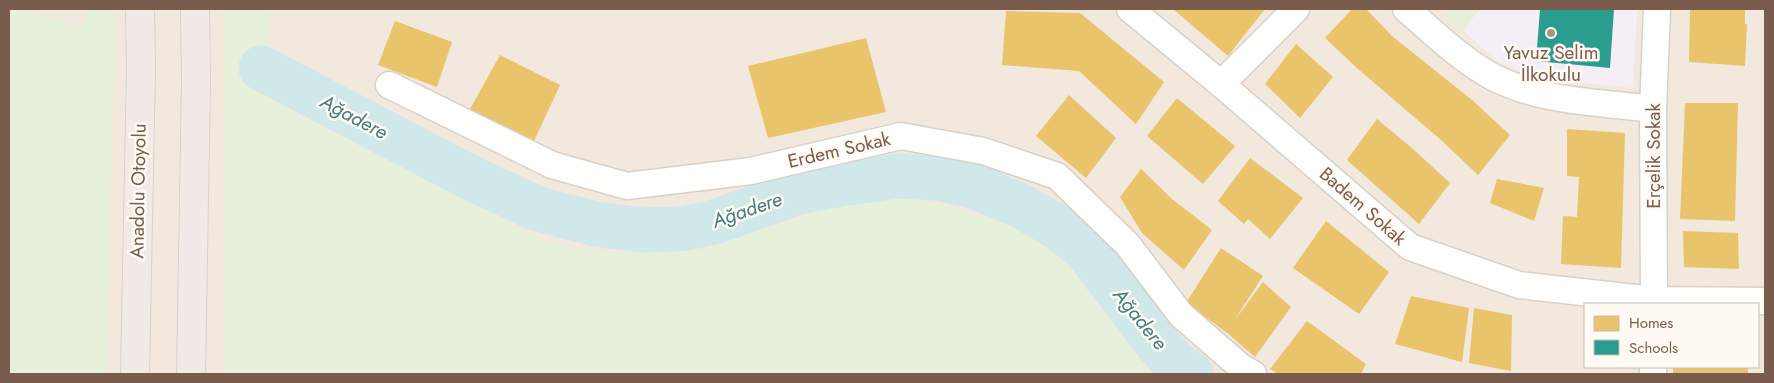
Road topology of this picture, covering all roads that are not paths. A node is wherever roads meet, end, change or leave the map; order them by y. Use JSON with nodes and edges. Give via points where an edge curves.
{"nodes":[{"id":1,"x":140,"y":9,"type":"edge"},
{"id":2,"x":195,"y":9,"type":"edge"},
{"id":3,"x":1130,"y":9,"type":"edge"},
{"id":4,"x":1296,"y":9,"type":"edge"},
{"id":5,"x":1406,"y":9,"type":"edge"},
{"id":6,"x":1658,"y":9,"type":"edge"},
{"id":7,"x":1221,"y":84,"type":"junction"},
{"id":8,"x":389,"y":85,"type":"dead end"},
{"id":9,"x":1652,"y":108,"type":"junction"},
{"id":10,"x":1765,"y":301,"type":"edge"},
{"id":11,"x":1654,"y":302,"type":"edge"},
{"id":12,"x":135,"y":374,"type":"edge"},
{"id":13,"x":192,"y":374,"type":"edge"},
{"id":14,"x":1253,"y":374,"type":"edge"}],
"edges":[{"from":1,"to":12,"type":"highway","name":"Anadolu Otoyolu"},
{"from":2,"to":13,"type":"highway"},
{"from":3,"to":7,"type":"street","name":"Badem Sokak"},
{"from":4,"to":7,"type":"street"},
{"from":5,"to":9,"type":"street","via":[[1463,58],[1518,88],[1550,96]]},
{"from":6,"to":9,"type":"street","name":"Erçelik Sokak"},
{"from":7,"to":11,"type":"street","name":"Badem Sokak","via":[[1410,247],[1519,285]]},
{"from":8,"to":14,"type":"street","name":"Erdem Sokak","via":[[552,165],[627,186],[751,171],[901,136],[983,150],[1057,176],[1128,244],[1181,315]]},
{"from":9,"to":11,"type":"street","name":"Erçelik Sokak"},
{"from":10,"to":11,"type":"street","name":"Badem Sokak"}]}
